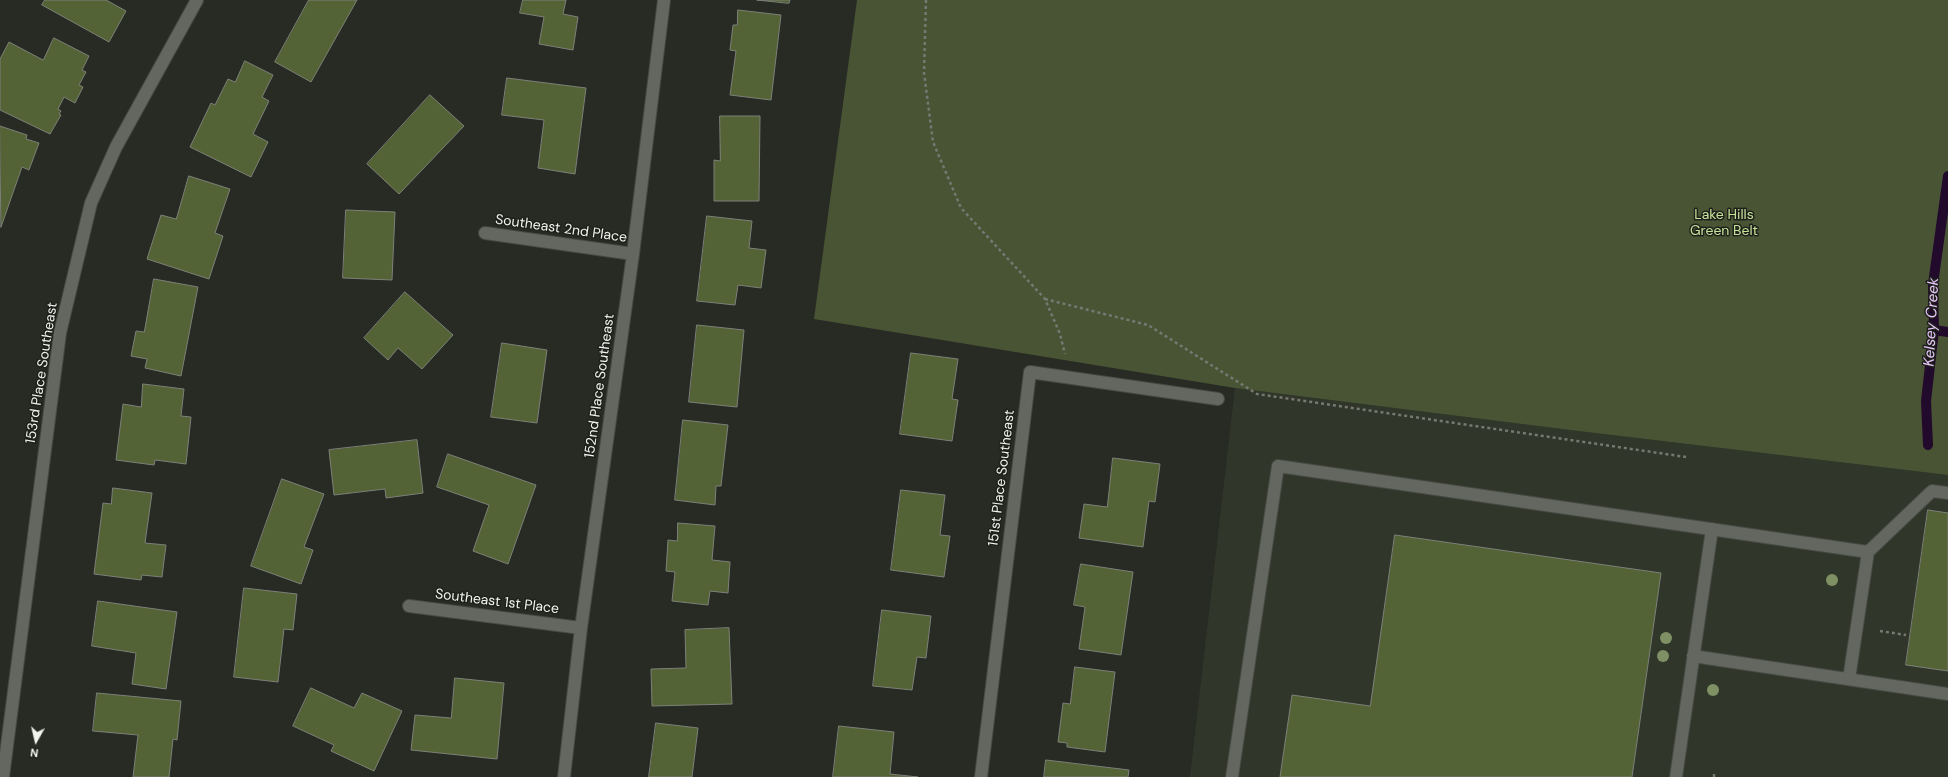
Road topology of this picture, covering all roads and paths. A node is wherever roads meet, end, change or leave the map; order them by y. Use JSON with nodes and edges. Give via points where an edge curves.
{"nodes":[{"id":1,"x":197,"y":0,"type":"edge"},
{"id":2,"x":664,"y":0,"type":"edge"},
{"id":3,"x":926,"y":0,"type":"edge"},
{"id":4,"x":485,"y":233,"type":"dead end"},
{"id":5,"x":633,"y":254,"type":"junction"},
{"id":6,"x":1045,"y":299,"type":"junction"},
{"id":7,"x":1064,"y":376,"type":"junction"},
{"id":8,"x":1218,"y":399,"type":"dead end"},
{"id":9,"x":1686,"y":457,"type":"dead end"},
{"id":10,"x":1948,"y":493,"type":"edge"},
{"id":11,"x":1712,"y":529,"type":"junction"},
{"id":12,"x":1868,"y":552,"type":"junction"},
{"id":13,"x":409,"y":606,"type":"dead end"},
{"id":14,"x":581,"y":628,"type":"junction"},
{"id":15,"x":1877,"y":631,"type":"dead end"},
{"id":16,"x":1906,"y":635,"type":"dead end"},
{"id":17,"x":1694,"y":656,"type":"junction"},
{"id":18,"x":1850,"y":679,"type":"junction"},
{"id":19,"x":1948,"y":694,"type":"edge"},
{"id":20,"x":1714,"y":773,"type":"dead end"},
{"id":21,"x":3,"y":777,"type":"edge"},
{"id":22,"x":564,"y":777,"type":"edge"},
{"id":23,"x":981,"y":777,"type":"edge"},
{"id":24,"x":1232,"y":777,"type":"edge"},
{"id":25,"x":1676,"y":777,"type":"edge"},
{"id":26,"x":1714,"y":777,"type":"edge"}],
"edges":[{"from":1,"to":21,"type":"street","name":"153rd Place Southeast","via":[[116,147],[91,203],[60,333]]},
{"from":2,"to":5,"type":"street","name":"152nd Place Southeast"},
{"from":3,"to":6,"type":"path","via":[[924,73],[933,142],[961,208]]},
{"from":4,"to":5,"type":"street","name":"Southeast 2nd Place"},
{"from":5,"to":14,"type":"street","name":"152nd Place Southeast"},
{"from":6,"to":7,"type":"path","via":[[1060,334],[1066,358]]},
{"from":6,"to":9,"type":"path","via":[[1148,325],[1257,394]]},
{"from":7,"to":8,"type":"street","name":"151st Place Southeast"},
{"from":7,"to":23,"type":"street","name":"151st Place Southeast","via":[[1030,372]]},
{"from":10,"to":12,"type":"street","via":[[1932,491]]},
{"from":11,"to":12,"type":"street"},
{"from":11,"to":17,"type":"street"},
{"from":11,"to":24,"type":"street","via":[[1278,466]]},
{"from":12,"to":18,"type":"street"},
{"from":13,"to":14,"type":"street","name":"Southeast 1st Place"},
{"from":14,"to":22,"type":"street","name":"152nd Place Southeast"},
{"from":15,"to":16,"type":"path"},
{"from":17,"to":18,"type":"street"},
{"from":17,"to":25,"type":"street"},
{"from":18,"to":19,"type":"street"},
{"from":20,"to":26,"type":"path"}]}
